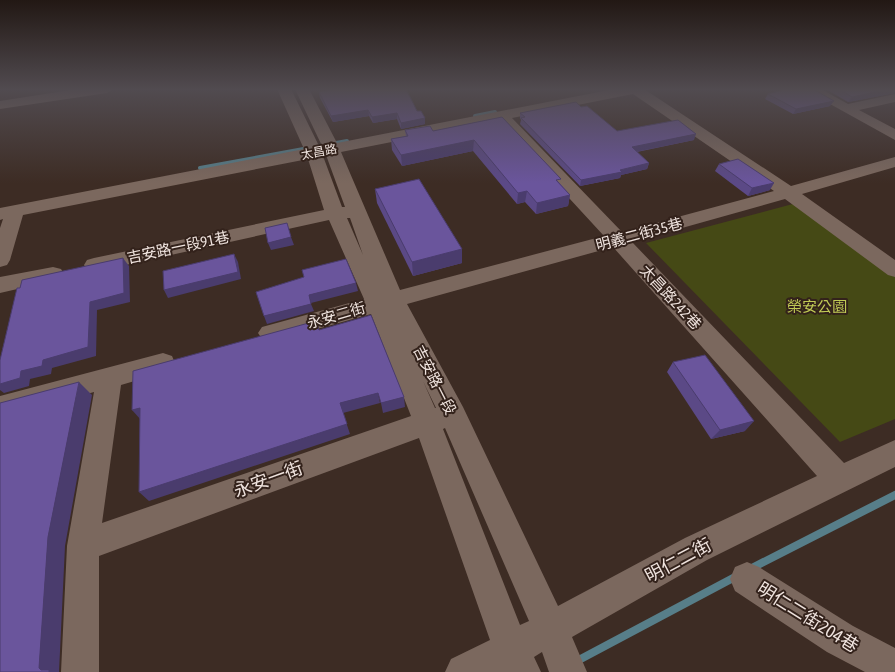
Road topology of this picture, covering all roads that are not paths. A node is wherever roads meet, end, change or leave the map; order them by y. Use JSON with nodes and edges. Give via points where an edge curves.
{"nodes":[{"id":1,"x":304,"y":120,"type":"edge"},
{"id":2,"x":313,"y":120,"type":"edge"},
{"id":3,"x":480,"y":120,"type":"edge"},
{"id":4,"x":506,"y":120,"type":"edge"},
{"id":5,"x":683,"y":120,"type":"edge"},
{"id":6,"x":869,"y":120,"type":"edge"},
{"id":7,"x":895,"y":135,"type":"edge"},
{"id":8,"x":323,"y":151,"type":"junction"},
{"id":9,"x":895,"y":162,"type":"edge"},
{"id":10,"x":788,"y":192,"type":"junction"},
{"id":11,"x":8,"y":212,"type":"edge"},
{"id":12,"x":346,"y":212,"type":"junction"},
{"id":13,"x":618,"y":240,"type":"junction"},
{"id":14,"x":0,"y":260,"type":"edge"},
{"id":15,"x":895,"y":270,"type":"edge"},
{"id":16,"x":0,"y":285,"type":"edge"},
{"id":17,"x":384,"y":302,"type":"junction"},
{"id":18,"x":252,"y":338,"type":"edge"},
{"id":19,"x":185,"y":357,"type":"edge"},
{"id":20,"x":109,"y":378,"type":"junction"},
{"id":21,"x":0,"y":407,"type":"edge"},
{"id":22,"x":440,"y":418,"type":"junction"},
{"id":23,"x":895,"y":453,"type":"edge"},
{"id":24,"x":840,"y":479,"type":"junction"},
{"id":25,"x":83,"y":546,"type":"junction"},
{"id":26,"x":747,"y":579,"type":"dead end"},
{"id":27,"x":551,"y":629,"type":"junction"},
{"id":28,"x":517,"y":660,"type":"edge"},
{"id":29,"x":895,"y":668,"type":"edge"},
{"id":30,"x":80,"y":672,"type":"edge"},
{"id":31,"x":464,"y":672,"type":"edge"},
{"id":32,"x":568,"y":672,"type":"edge"}],
"edges":[{"from":1,"to":8,"type":"street","name":"吉安路一段"},
{"from":2,"to":8,"type":"street","name":"吉安路一段"},
{"from":3,"to":8,"type":"street","name":"太昌路"},
{"from":4,"to":13,"type":"street","name":"太昌路242巷"},
{"from":5,"to":10,"type":"street"},
{"from":6,"to":7,"type":"street"},
{"from":8,"to":11,"type":"street","name":"太昌路"},
{"from":8,"to":12,"type":"street","name":"吉安路一段"},
{"from":9,"to":10,"type":"street","name":"明義二街35巷"},
{"from":10,"to":13,"type":"street","name":"明義二街35巷"},
{"from":10,"to":15,"type":"street"},
{"from":11,"to":14,"type":"street"},
{"from":12,"to":16,"type":"street","name":"吉安路一段91巷"},
{"from":12,"to":17,"type":"street","name":"吉安路一段"},
{"from":13,"to":17,"type":"street","name":"明義二街35巷"},
{"from":13,"to":24,"type":"street","name":"太昌路242巷"},
{"from":17,"to":18,"type":"street","name":"永安二街"},
{"from":17,"to":22,"type":"street","name":"吉安路一段"},
{"from":19,"to":20,"type":"street"},
{"from":20,"to":21,"type":"street"},
{"from":20,"to":25,"type":"street"},
{"from":22,"to":25,"type":"street","name":"永安一街"},
{"from":22,"to":27,"type":"street","name":"吉安路一段"},
{"from":22,"to":28,"type":"street","name":"吉安路一段"},
{"from":23,"to":24,"type":"street","name":"明仁二街"},
{"from":24,"to":27,"type":"street","name":"明仁二街","via":[[696,549]]},
{"from":25,"to":30,"type":"street"},
{"from":26,"to":29,"type":"street","name":"明仁二街204巷","via":[[840,639]]},
{"from":27,"to":28,"type":"street","name":"明仁二街"},
{"from":27,"to":32,"type":"street","name":"吉安路一段"},
{"from":28,"to":31,"type":"street","name":"明仁二街"}]}
